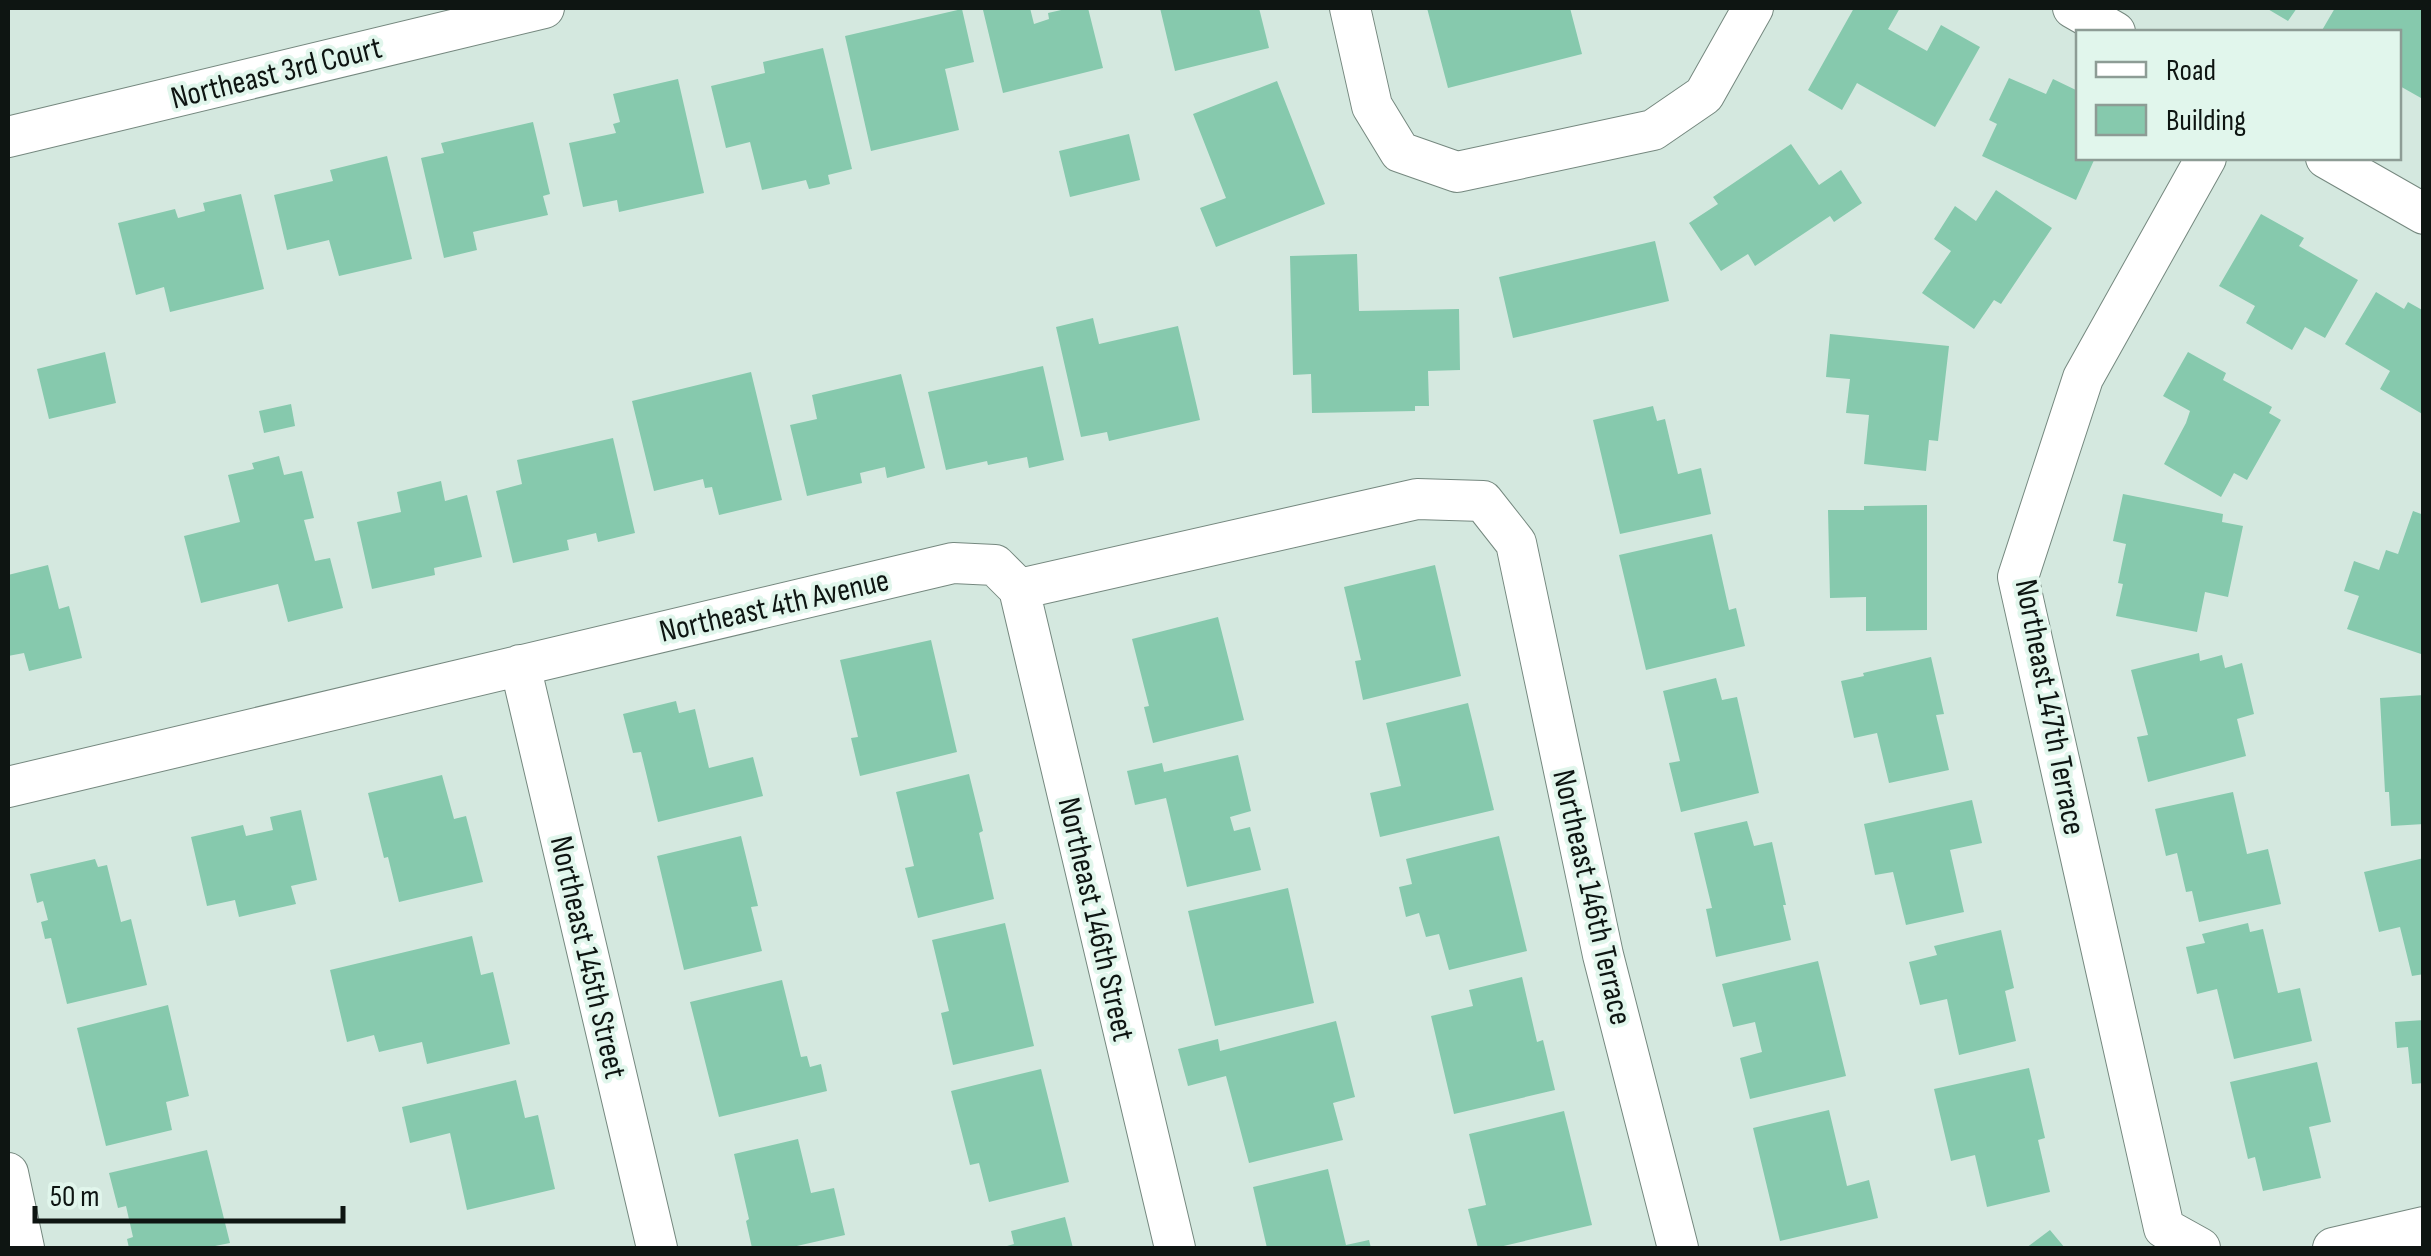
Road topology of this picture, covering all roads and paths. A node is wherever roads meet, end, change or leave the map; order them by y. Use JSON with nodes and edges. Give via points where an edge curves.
{"nodes":[{"id":1,"x":544,"y":8,"type":"edge"},
{"id":2,"x":1350,"y":8,"type":"edge"},
{"id":3,"x":1753,"y":8,"type":"edge"},
{"id":4,"x":2074,"y":8,"type":"edge"},
{"id":5,"x":2112,"y":30,"type":"edge"},
{"id":6,"x":8,"y":136,"type":"edge"},
{"id":7,"x":2205,"y":160,"type":"edge"},
{"id":8,"x":2330,"y":160,"type":"edge"},
{"id":9,"x":2424,"y":214,"type":"edge"},
{"id":10,"x":1020,"y":589,"type":"junction"},
{"id":11,"x":520,"y":665,"type":"junction"},
{"id":12,"x":8,"y":787,"type":"edge"},
{"id":13,"x":8,"y":1173,"type":"edge"},
{"id":14,"x":2424,"y":1227,"type":"edge"},
{"id":15,"x":24,"y":1248,"type":"edge"},
{"id":16,"x":657,"y":1248,"type":"edge"},
{"id":17,"x":1175,"y":1248,"type":"edge"},
{"id":18,"x":1678,"y":1248,"type":"edge"},
{"id":19,"x":2200,"y":1248,"type":"edge"},
{"id":20,"x":2334,"y":1248,"type":"edge"}],
"edges":[{"from":1,"to":6,"type":"street","name":"Northeast 3rd Court"},
{"from":2,"to":3,"type":"street","via":[[1372,106],[1400,152],[1457,172],[1654,130],[1704,95]]},
{"from":4,"to":5,"type":"street"},
{"from":7,"to":19,"type":"street","name":"Northeast 147th Terrace","via":[[2083,378],[2018,577],[2164,1228]]},
{"from":8,"to":9,"type":"street"},
{"from":10,"to":11,"type":"street","name":"Northeast 4th Avenue","via":[[995,565],[952,562]]},
{"from":10,"to":17,"type":"street","name":"Northeast 146th Street"},
{"from":10,"to":18,"type":"street","name":"Northeast 146th Terrace","via":[[1417,498],[1483,502],[1516,543],[1603,955]]},
{"from":11,"to":12,"type":"street","name":"Northeast 4th Avenue"},
{"from":11,"to":16,"type":"street","name":"Northeast 145th Street"},
{"from":13,"to":15,"type":"street"},
{"from":14,"to":20,"type":"street"}]}
